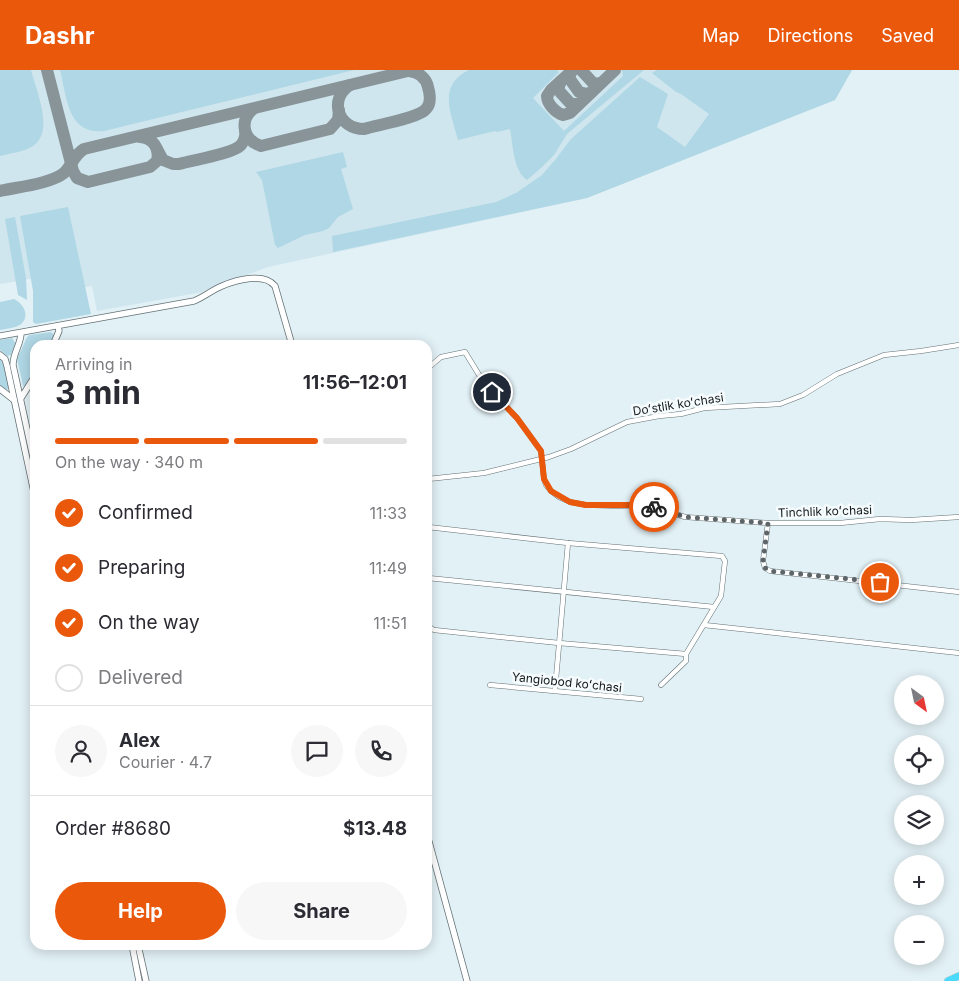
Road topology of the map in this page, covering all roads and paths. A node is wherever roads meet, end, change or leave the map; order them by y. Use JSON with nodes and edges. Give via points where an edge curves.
{"nodes":[{"id":1,"x":58,"y":326,"type":"junction"},
{"id":2,"x":20,"y":333,"type":"junction"},
{"id":3,"x":0,"y":336,"type":"edge"},
{"id":4,"x":57,"y":340,"type":"edge"},
{"id":5,"x":291,"y":340,"type":"edge"},
{"id":6,"x":959,"y":345,"type":"edge"},
{"id":7,"x":0,"y":355,"type":"edge"},
{"id":8,"x":432,"y":365,"type":"edge"},
{"id":9,"x":30,"y":383,"type":"edge"},
{"id":10,"x":0,"y":389,"type":"edge"},
{"id":11,"x":18,"y":399,"type":"junction"},
{"id":12,"x":30,"y":446,"type":"edge"},
{"id":13,"x":542,"y":458,"type":"junction"},
{"id":14,"x":30,"y":468,"type":"edge"},
{"id":15,"x":432,"y":479,"type":"edge"},
{"id":16,"x":959,"y":516,"type":"edge"},
{"id":17,"x":768,"y":523,"type":"junction"},
{"id":18,"x":432,"y":527,"type":"edge"},
{"id":19,"x":568,"y":543,"type":"junction"},
{"id":20,"x":432,"y":578,"type":"edge"},
{"id":21,"x":564,"y":592,"type":"junction"},
{"id":22,"x":959,"y":592,"type":"edge"},
{"id":23,"x":714,"y":606,"type":"junction"},
{"id":24,"x":704,"y":625,"type":"junction"},
{"id":25,"x":432,"y":629,"type":"edge"},
{"id":26,"x":560,"y":643,"type":"junction"},
{"id":27,"x":959,"y":652,"type":"edge"},
{"id":28,"x":686,"y":654,"type":"junction"},
{"id":29,"x":490,"y":685,"type":"dead end"},
{"id":30,"x":661,"y":685,"type":"dead end"},
{"id":31,"x":555,"y":690,"type":"junction"},
{"id":32,"x":641,"y":699,"type":"dead end"},
{"id":33,"x":432,"y":853,"type":"edge"},
{"id":34,"x":133,"y":950,"type":"edge"},
{"id":35,"x":139,"y":950,"type":"edge"},
{"id":36,"x":959,"y":976,"type":"edge"},
{"id":37,"x":139,"y":981,"type":"edge"},
{"id":38,"x":146,"y":981,"type":"edge"},
{"id":39,"x":467,"y":981,"type":"edge"},
{"id":40,"x":948,"y":981,"type":"edge"}],
"edges":[{"from":1,"to":2,"type":"street"},
{"from":1,"to":4,"type":"street"},
{"from":1,"to":5,"type":"street","via":[[194,301],[222,286],[260,278],[275,286]]},
{"from":2,"to":3,"type":"street"},
{"from":2,"to":11,"type":"street","via":[[21,339],[13,358]]},
{"from":6,"to":13,"type":"street","name":"Doʻstlik koʻchasi","via":[[884,355],[837,374],[803,395],[780,404],[704,408],[627,422],[571,449]]},
{"from":7,"to":11,"type":"street","via":[[8,366]]},
{"from":8,"to":13,"type":"street","via":[[441,358],[464,352],[492,392],[521,423],[541,451]]},
{"from":9,"to":11,"type":"street"},
{"from":10,"to":11,"type":"street"},
{"from":11,"to":12,"type":"street"},
{"from":11,"to":14,"type":"street"},
{"from":13,"to":15,"type":"street","name":"Doʻstlik koʻchasi","via":[[484,473]]},
{"from":13,"to":17,"type":"street","name":"Tinchlik koʻchasi","via":[[546,485],[570,502],[652,507],[685,517]]},
{"from":16,"to":17,"type":"street","name":"Tinchlik koʻchasi","via":[[840,523]]},
{"from":17,"to":22,"type":"street","via":[[763,561],[770,571]]},
{"from":18,"to":19,"type":"street"},
{"from":19,"to":21,"type":"street"},
{"from":19,"to":23,"type":"street","via":[[723,557],[721,596]]},
{"from":20,"to":21,"type":"street"},
{"from":21,"to":23,"type":"street"},
{"from":21,"to":26,"type":"street"},
{"from":23,"to":24,"type":"street"},
{"from":24,"to":27,"type":"street"},
{"from":24,"to":28,"type":"street"},
{"from":25,"to":26,"type":"street"},
{"from":26,"to":28,"type":"street"},
{"from":26,"to":31,"type":"street"},
{"from":28,"to":30,"type":"street","via":[[686,661]]},
{"from":29,"to":31,"type":"street","name":"Yangiobod koʻchasi"},
{"from":31,"to":32,"type":"street","name":"Yangiobod koʻchasi"},
{"from":33,"to":39,"type":"street"},
{"from":34,"to":37,"type":"street"},
{"from":35,"to":38,"type":"street"},
{"from":36,"to":40,"type":"highway"}]}
